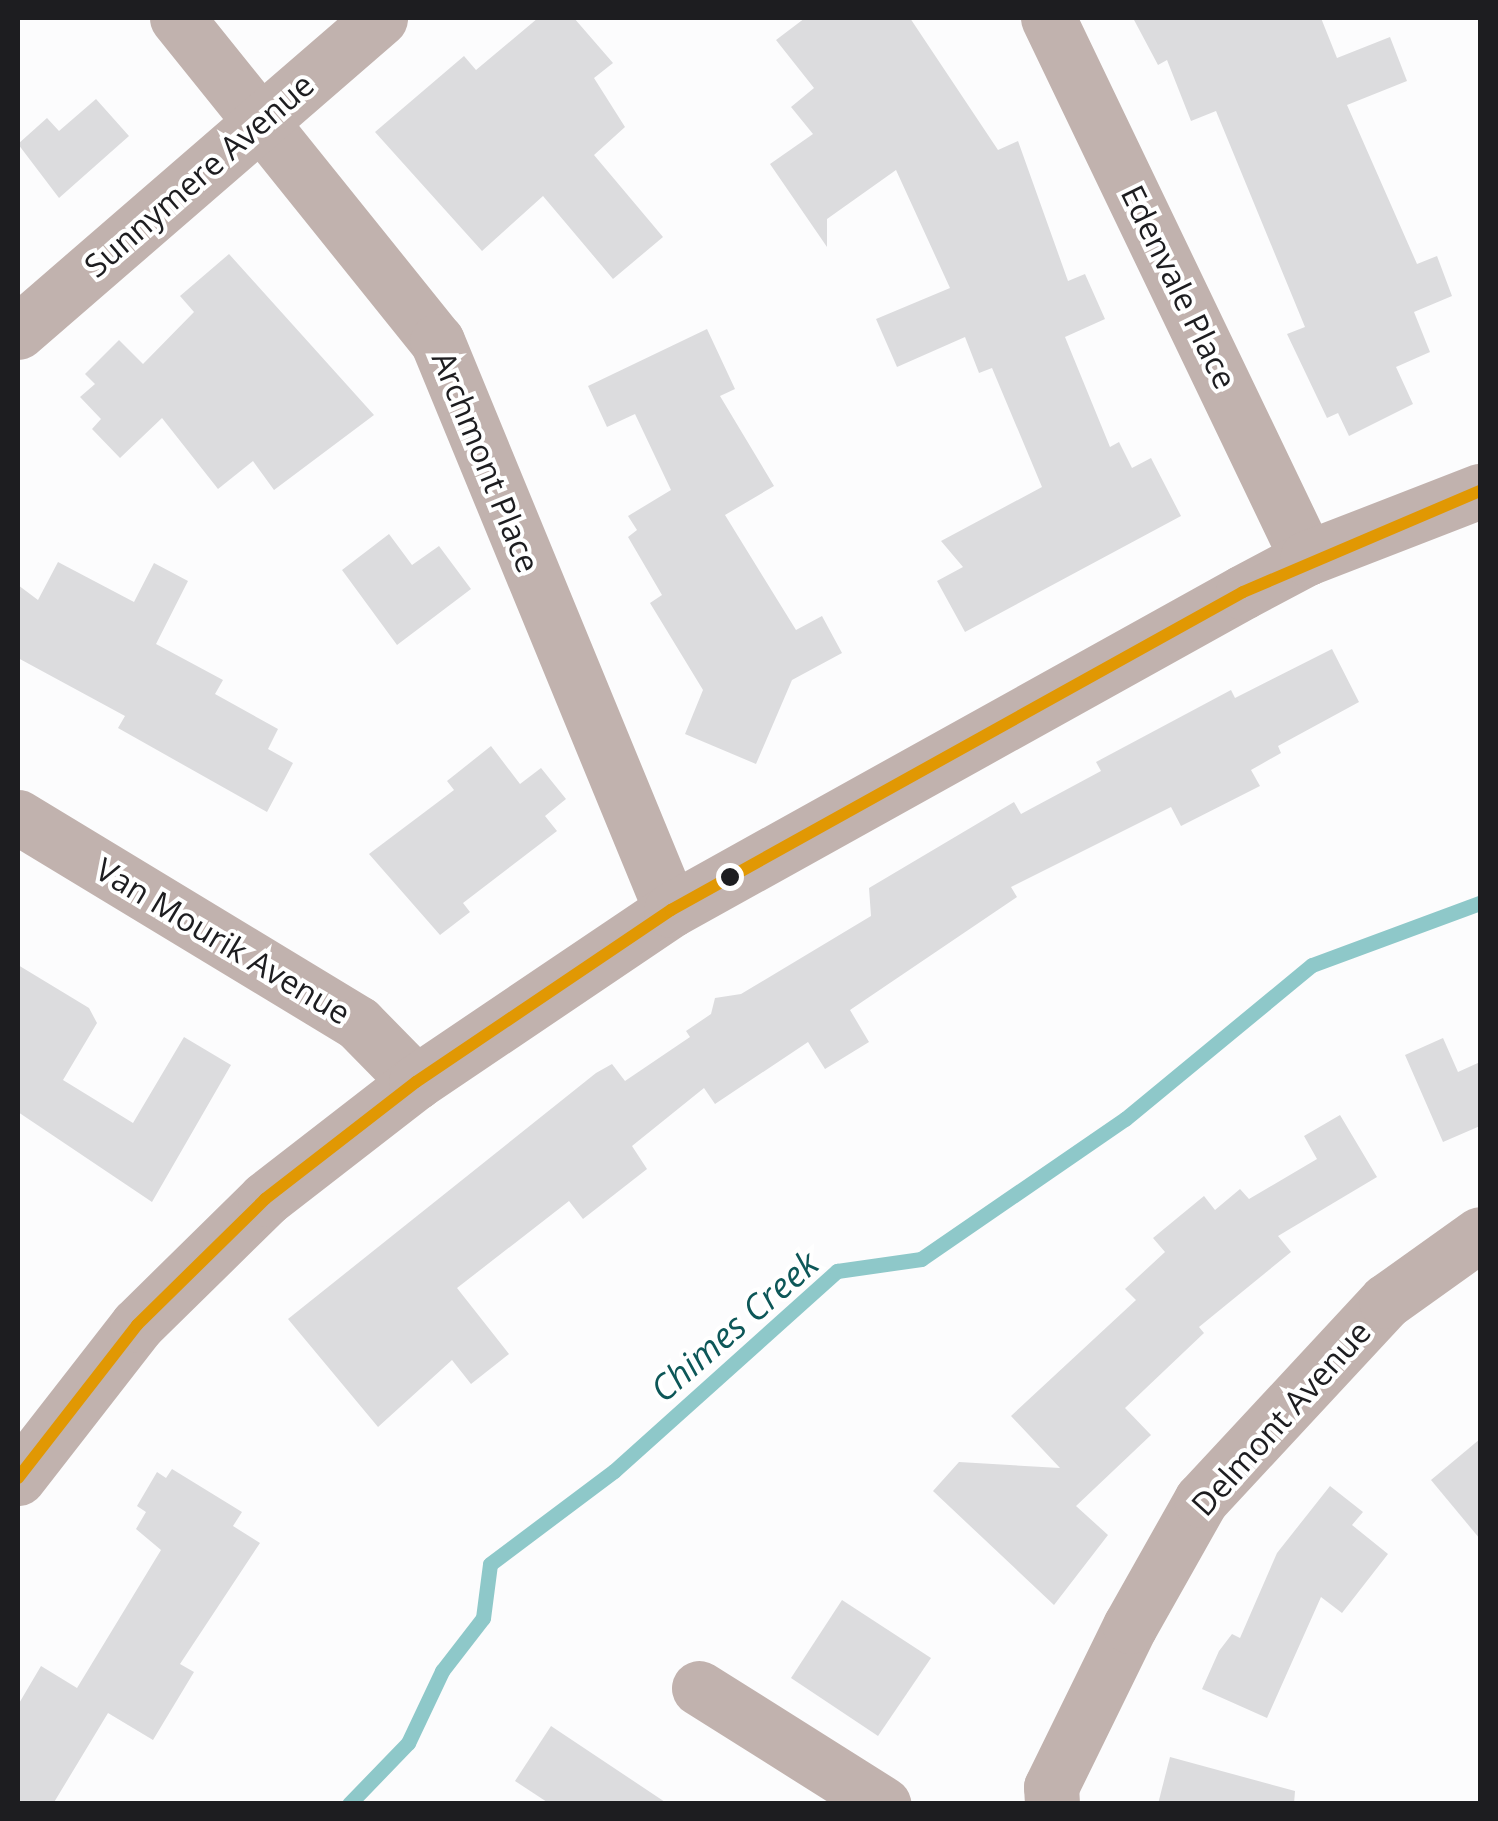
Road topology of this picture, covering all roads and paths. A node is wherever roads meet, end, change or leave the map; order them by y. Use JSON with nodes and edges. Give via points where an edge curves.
{"nodes":[{"id":1,"x":178,"y":18,"type":"edge"},
{"id":2,"x":380,"y":18,"type":"edge"},
{"id":3,"x":1048,"y":18,"type":"edge"},
{"id":4,"x":265,"y":118,"type":"junction"},
{"id":5,"x":18,"y":332,"type":"edge"},
{"id":6,"x":1480,"y":491,"type":"edge"},
{"id":7,"x":1306,"y":558,"type":"junction"},
{"id":8,"x":18,"y":817,"type":"edge"},
{"id":9,"x":671,"y":910,"type":"junction"},
{"id":10,"x":416,"y":1082,"type":"junction"},
{"id":11,"x":1480,"y":1234,"type":"edge"},
{"id":12,"x":18,"y":1478,"type":"edge"},
{"id":13,"x":698,"y":1688,"type":"dead end"},
{"id":14,"x":1048,"y":1798,"type":"edge"},
{"id":15,"x":883,"y":1804,"type":"edge"}],
"edges":[{"from":1,"to":4,"type":"street","name":"Archmont Place"},
{"from":2,"to":4,"type":"street","name":"Sunnymere Avenue"},
{"from":3,"to":7,"type":"street","name":"Edenvale Place"},
{"from":4,"to":5,"type":"street","name":"Sunnymere Avenue"},
{"from":4,"to":9,"type":"street","name":"Archmont Place","via":[[437,341]]},
{"from":6,"to":7,"type":"street"},
{"from":7,"to":9,"type":"street"},
{"from":8,"to":10,"type":"street","name":"Van Mourik Avenue","via":[[358,1023]]},
{"from":9,"to":10,"type":"street"},
{"from":10,"to":12,"type":"street","via":[[265,1199],[137,1326]]},
{"from":11,"to":14,"type":"street","name":"Delmont Avenue","via":[[1386,1301],[1201,1500]]},
{"from":13,"to":15,"type":"street"}]}
